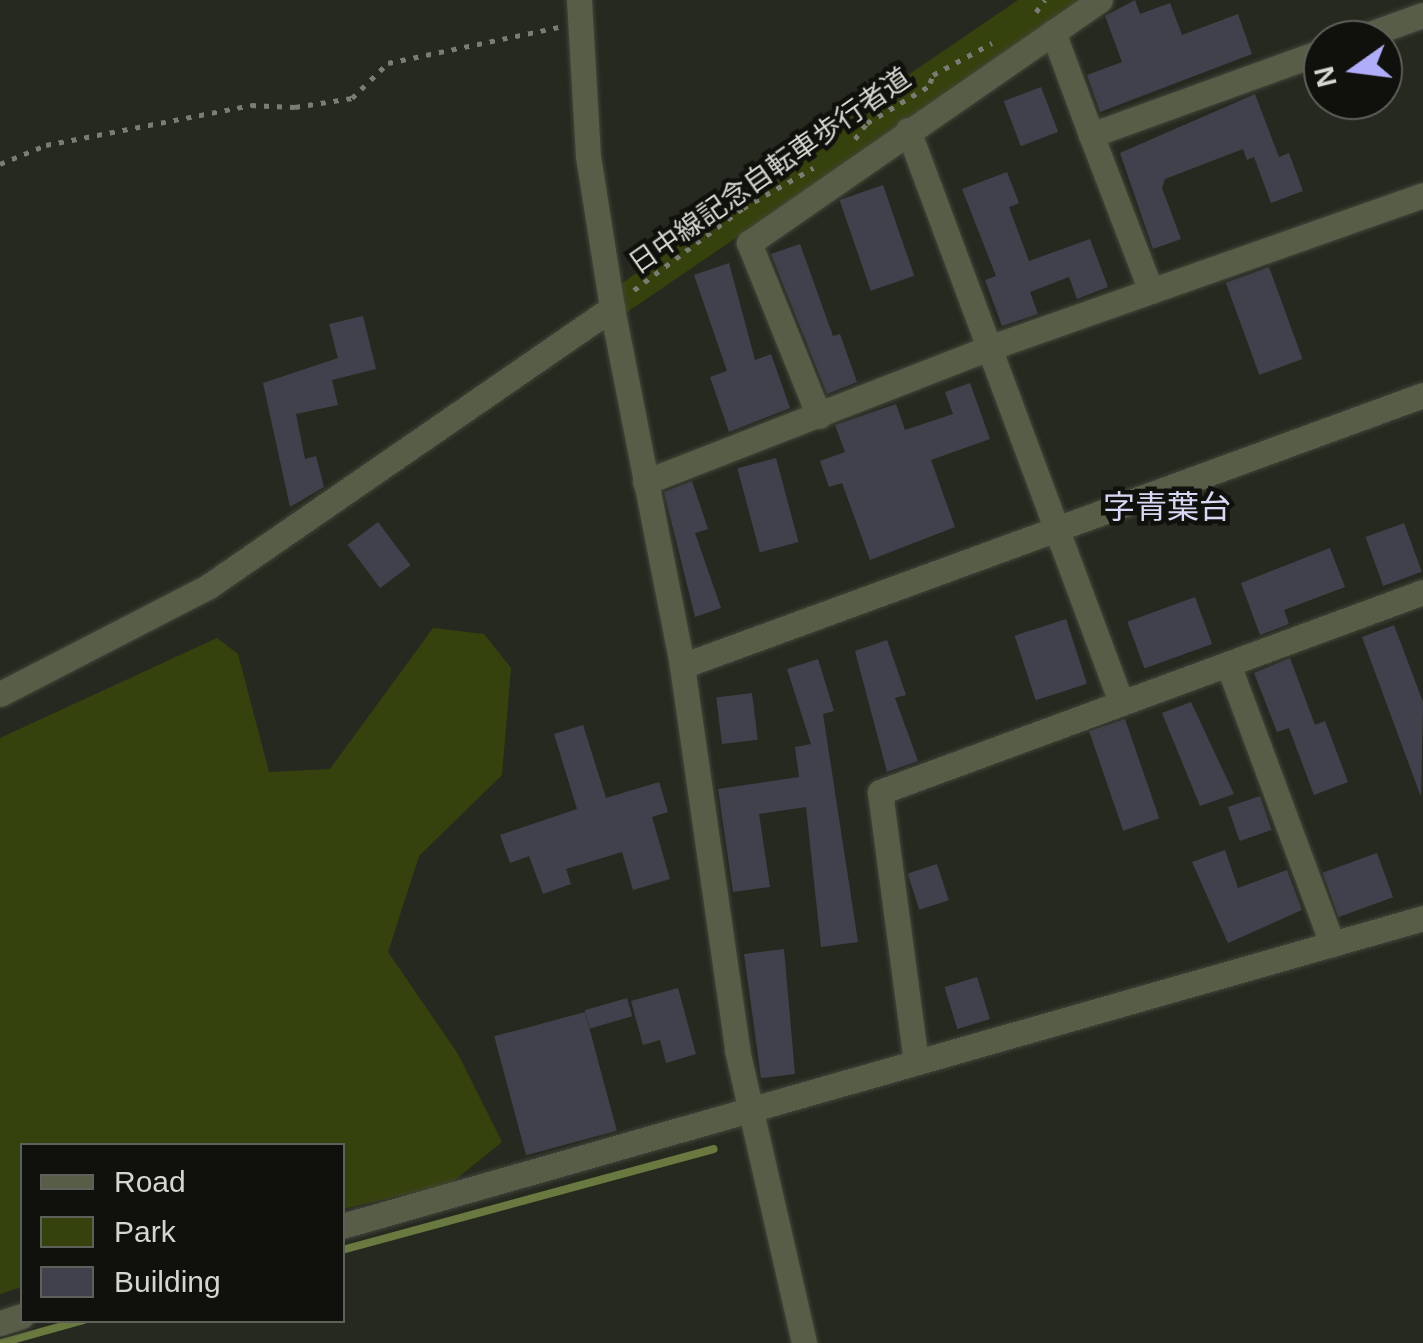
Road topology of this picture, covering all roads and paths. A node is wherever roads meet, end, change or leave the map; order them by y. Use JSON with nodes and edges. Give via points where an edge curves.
{"nodes":[{"id":1,"x":1045,"y":0,"type":"edge"},
{"id":2,"x":1100,"y":0,"type":"edge"},
{"id":3,"x":578,"y":12,"type":"edge"},
{"id":4,"x":1029,"y":17,"type":"dead end"},
{"id":5,"x":1052,"y":32,"type":"junction"},
{"id":6,"x":1004,"y":34,"type":"dead end"},
{"id":7,"x":1303,"y":58,"type":"edge"},
{"id":8,"x":908,"y":130,"type":"junction"},
{"id":9,"x":1092,"y":135,"type":"junction"},
{"id":10,"x":842,"y":148,"type":"dead end"},
{"id":11,"x":829,"y":158,"type":"dead end"},
{"id":12,"x":0,"y":164,"type":"edge"},
{"id":13,"x":1423,"y":195,"type":"edge"},
{"id":14,"x":1150,"y":292,"type":"junction"},
{"id":15,"x":612,"y":308,"type":"junction"},
{"id":16,"x":989,"y":348,"type":"junction"},
{"id":17,"x":1423,"y":395,"type":"edge"},
{"id":18,"x":818,"y":416,"type":"junction"},
{"id":19,"x":645,"y":482,"type":"junction"},
{"id":20,"x":1056,"y":528,"type":"junction"},
{"id":21,"x":1423,"y":592,"type":"edge"},
{"id":22,"x":1228,"y":664,"type":"junction"},
{"id":23,"x":682,"y":666,"type":"junction"},
{"id":24,"x":0,"y":694,"type":"edge"},
{"id":25,"x":1122,"y":702,"type":"junction"},
{"id":26,"x":1423,"y":918,"type":"edge"},
{"id":27,"x":1332,"y":944,"type":"junction"},
{"id":28,"x":916,"y":1062,"type":"junction"},
{"id":29,"x":748,"y":1111,"type":"junction"},
{"id":30,"x":345,"y":1225,"type":"edge"},
{"id":31,"x":804,"y":1343,"type":"edge"}],
"edges":[{"from":1,"to":4,"type":"path"},
{"from":2,"to":5,"type":"street"},
{"from":3,"to":12,"type":"path","via":[[388,63],[352,98],[295,107],[250,105],[46,146]]},
{"from":3,"to":15,"type":"street"},
{"from":5,"to":8,"type":"street"},
{"from":5,"to":9,"type":"street"},
{"from":6,"to":10,"type":"path","name":"日中線記念自転車歩行者道","via":[[867,123]]},
{"from":7,"to":9,"type":"street"},
{"from":8,"to":16,"type":"street"},
{"from":8,"to":18,"type":"street","via":[[749,243]]},
{"from":9,"to":14,"type":"street"},
{"from":11,"to":15,"type":"path","name":"日中線記念自転車歩行者道","via":[[744,208]]},
{"from":13,"to":14,"type":"street"},
{"from":14,"to":16,"type":"street"},
{"from":15,"to":19,"type":"street"},
{"from":15,"to":24,"type":"street","via":[[209,586]]},
{"from":16,"to":18,"type":"street"},
{"from":16,"to":20,"type":"street"},
{"from":17,"to":20,"type":"street"},
{"from":18,"to":19,"type":"street"},
{"from":19,"to":23,"type":"street"},
{"from":20,"to":23,"type":"street"},
{"from":20,"to":25,"type":"street"},
{"from":21,"to":22,"type":"street"},
{"from":22,"to":25,"type":"street"},
{"from":22,"to":27,"type":"street"},
{"from":23,"to":29,"type":"street"},
{"from":25,"to":28,"type":"street","via":[[880,792]]},
{"from":26,"to":27,"type":"street"},
{"from":27,"to":28,"type":"street"},
{"from":28,"to":29,"type":"street"},
{"from":29,"to":30,"type":"street"},
{"from":29,"to":31,"type":"street"}]}
